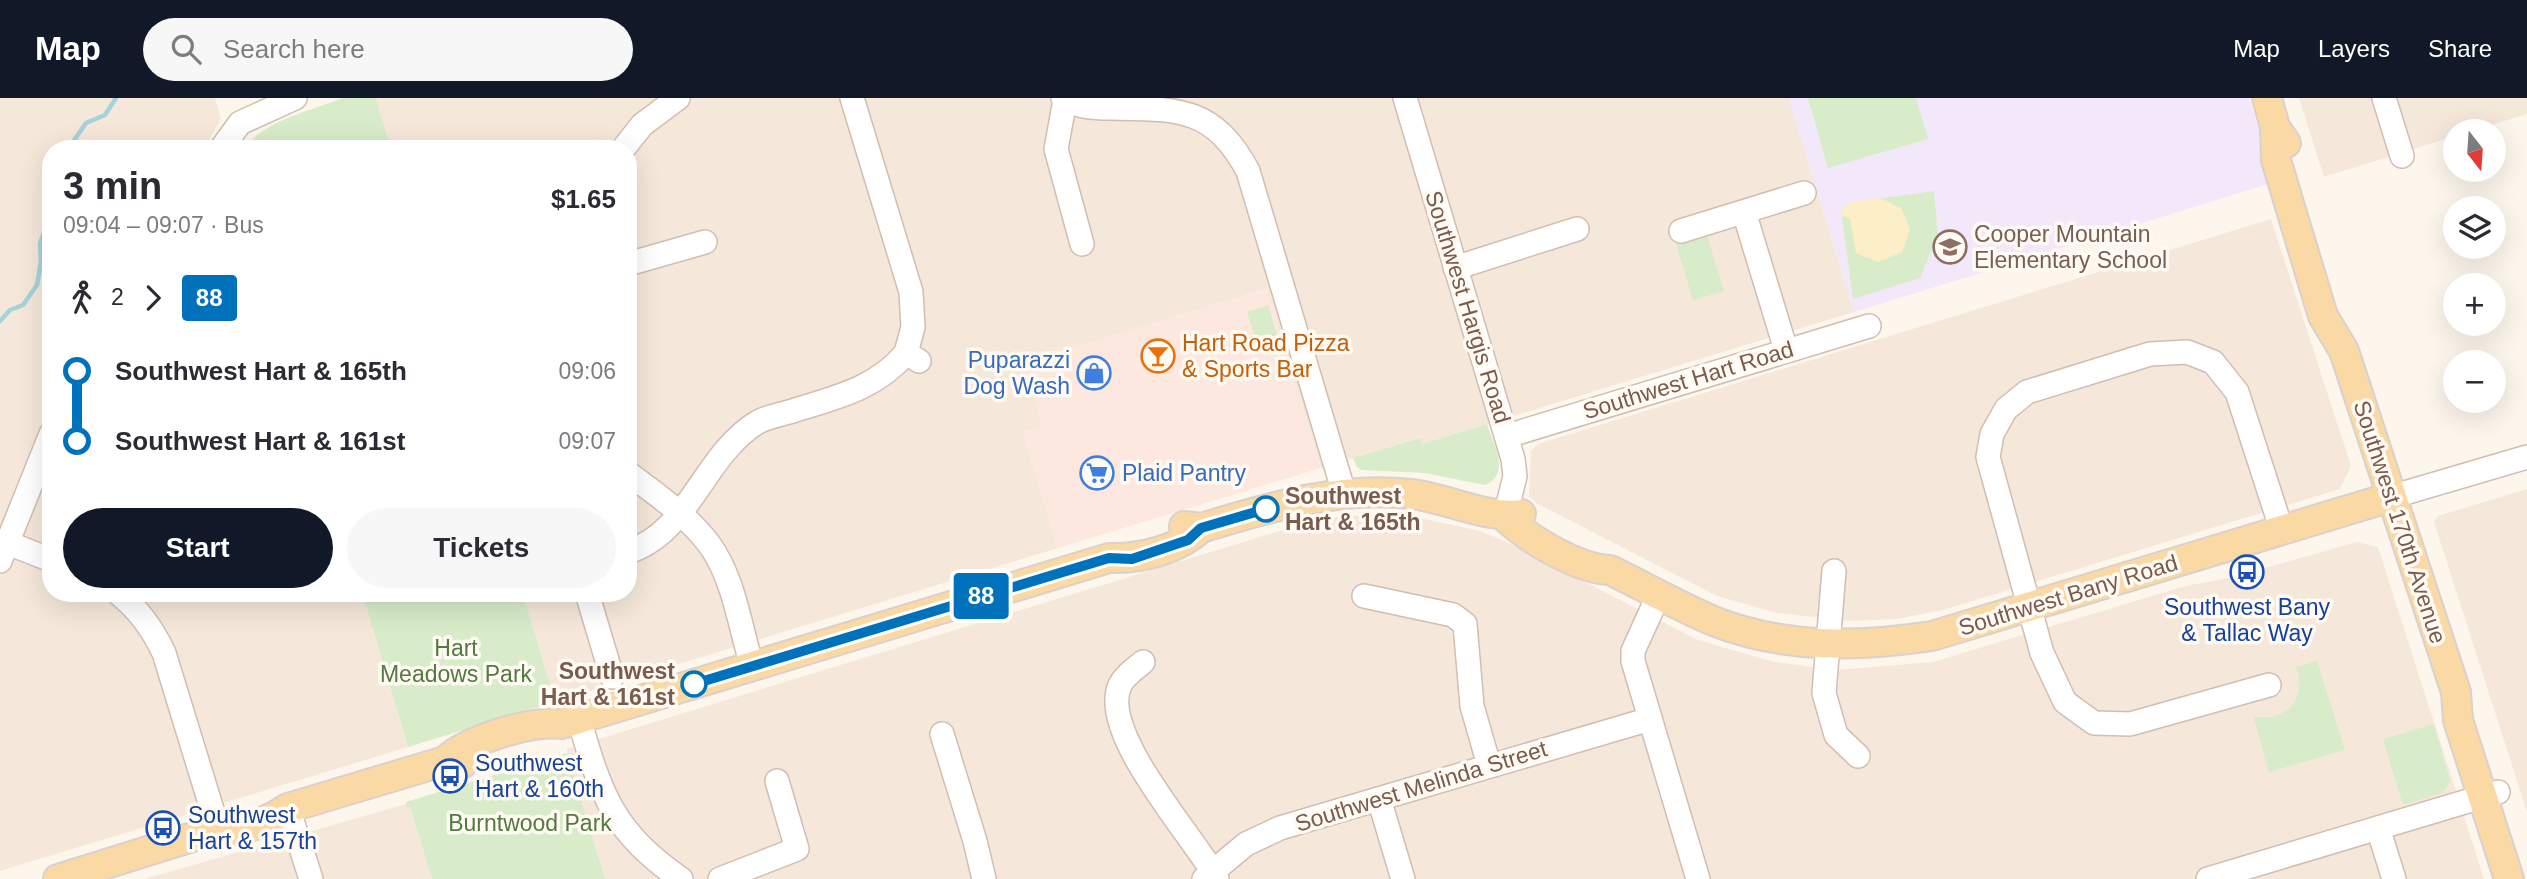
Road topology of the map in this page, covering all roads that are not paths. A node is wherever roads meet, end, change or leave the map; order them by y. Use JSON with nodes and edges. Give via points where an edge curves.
{"nodes":[{"id":1,"x":295,"y":98,"type":"edge"},
{"id":2,"x":678,"y":98,"type":"edge"},
{"id":3,"x":852,"y":98,"type":"edge"},
{"id":4,"x":2267,"y":98,"type":"edge"},
{"id":5,"x":2384,"y":98,"type":"edge"},
{"id":6,"x":1064,"y":99,"type":"edge"},
{"id":7,"x":1409,"y":99,"type":"edge"},
{"id":8,"x":228,"y":140,"type":"edge"},
{"id":9,"x":630,"y":140,"type":"edge"},
{"id":10,"x":2402,"y":156,"type":"dead end"},
{"id":11,"x":1804,"y":193,"type":"dead end"},
{"id":12,"x":1744,"y":212,"type":"junction"},
{"id":13,"x":1577,"y":229,"type":"dead end"},
{"id":14,"x":1681,"y":231,"type":"dead end"},
{"id":15,"x":705,"y":242,"type":"dead end"},
{"id":16,"x":1082,"y":244,"type":"dead end"},
{"id":17,"x":637,"y":261,"type":"edge"},
{"id":18,"x":1455,"y":268,"type":"junction"},
{"id":19,"x":1869,"y":326,"type":"dead end"},
{"id":20,"x":1786,"y":350,"type":"junction"},
{"id":21,"x":1507,"y":436,"type":"junction"},
{"id":22,"x":42,"y":457,"type":"edge"},
{"id":23,"x":2527,"y":457,"type":"edge"},
{"id":24,"x":637,"y":480,"type":"edge"},
{"id":25,"x":1344,"y":493,"type":"junction"},
{"id":26,"x":2391,"y":497,"type":"junction"},
{"id":27,"x":680,"y":513,"type":"junction"},
{"id":28,"x":1505,"y":517,"type":"junction"},
{"id":29,"x":2282,"y":531,"type":"junction"},
{"id":30,"x":637,"y":548,"type":"edge"},
{"id":31,"x":4,"y":552,"type":"edge"},
{"id":32,"x":42,"y":558,"type":"edge"},
{"id":33,"x":1834,"y":571,"type":"dead end"},
{"id":34,"x":1659,"y":594,"type":"junction"},
{"id":35,"x":1363,"y":596,"type":"dead end"},
{"id":36,"x":137,"y":602,"type":"edge"},
{"id":37,"x":590,"y":602,"type":"edge"},
{"id":38,"x":2031,"y":607,"type":"junction"},
{"id":39,"x":1826,"y":645,"type":"junction"},
{"id":40,"x":1143,"y":662,"type":"dead end"},
{"id":41,"x":752,"y":666,"type":"junction"},
{"id":42,"x":612,"y":677,"type":"dead end"},
{"id":43,"x":2269,"y":685,"type":"dead end"},
{"id":44,"x":1650,"y":719,"type":"junction"},
{"id":45,"x":570,"y":721,"type":"junction"},
{"id":46,"x":942,"y":734,"type":"dead end"},
{"id":47,"x":1858,"y":756,"type":"dead end"},
{"id":48,"x":1489,"y":765,"type":"junction"},
{"id":49,"x":777,"y":781,"type":"dead end"},
{"id":50,"x":2489,"y":795,"type":"junction"},
{"id":51,"x":1379,"y":799,"type":"junction"},
{"id":52,"x":288,"y":808,"type":"junction"},
{"id":53,"x":2378,"y":828,"type":"junction"},
{"id":54,"x":219,"y":829,"type":"junction"},
{"id":55,"x":1211,"y":876,"type":"edge"},
{"id":56,"x":2522,"y":876,"type":"edge"},
{"id":57,"x":58,"y":879,"type":"edge"},
{"id":58,"x":311,"y":879,"type":"edge"},
{"id":59,"x":681,"y":879,"type":"edge"},
{"id":60,"x":720,"y":879,"type":"edge"},
{"id":61,"x":984,"y":879,"type":"edge"},
{"id":62,"x":1404,"y":879,"type":"edge"},
{"id":63,"x":1698,"y":879,"type":"edge"},
{"id":64,"x":2208,"y":879,"type":"edge"},
{"id":65,"x":2395,"y":879,"type":"edge"}],
"edges":[{"from":1,"to":8,"type":"street","via":[[240,123]]},
{"from":2,"to":9,"type":"street"},
{"from":3,"to":27,"type":"street","via":[[911,292],[912,357],[861,389],[760,422],[731,444]]},
{"from":4,"to":26,"type":"main road","name":"Southwest 170th Avenue","via":[[2276,127],[2293,154],[2330,270],[2342,313],[2344,351]]},
{"from":5,"to":10,"type":"street"},
{"from":6,"to":16,"type":"street","via":[[1056,149]]},
{"from":6,"to":25,"type":"street","via":[[1094,108],[1168,109],[1191,114],[1214,126],[1234,145],[1248,171]]},
{"from":7,"to":18,"type":"street","name":"Southwest Hargis Road"},
{"from":11,"to":12,"type":"street"},
{"from":12,"to":14,"type":"street"},
{"from":12,"to":20,"type":"street"},
{"from":13,"to":18,"type":"street"},
{"from":15,"to":17,"type":"street"},
{"from":18,"to":21,"type":"street","name":"Southwest Hargis Road"},
{"from":19,"to":20,"type":"street","name":"Southwest Hart Road"},
{"from":20,"to":21,"type":"street","name":"Southwest Hart Road"},
{"from":21,"to":28,"type":"street","name":"Southwest Hargis Road","via":[[1515,476]]},
{"from":22,"to":31,"type":"street"},
{"from":23,"to":26,"type":"street","name":"Southwest Bany Road"},
{"from":24,"to":27,"type":"street"},
{"from":25,"to":28,"type":"main road","name":"Southwest Bany Road","via":[[1441,498]]},
{"from":25,"to":41,"type":"main road","via":[[1201,528],[1182,526],[1126,543],[1109,558]]},
{"from":26,"to":29,"type":"main road","name":"Southwest Bany Road"},
{"from":26,"to":50,"type":"main road","name":"Southwest 170th Avenue","via":[[2456,692],[2458,720]]},
{"from":27,"to":30,"type":"street","via":[[654,541]]},
{"from":27,"to":41,"type":"street","via":[[710,545],[729,584]]},
{"from":28,"to":34,"type":"main road","name":"Southwest Bany Road","via":[[1518,530],[1592,570],[1610,570]]},
{"from":29,"to":38,"type":"main road","name":"Southwest Bany Road"},
{"from":29,"to":38,"type":"street","via":[[2229,379],[2213,362],[2187,352],[2150,354],[2027,392],[2006,409],[1992,434],[1988,457]]},
{"from":31,"to":32,"type":"street"},
{"from":33,"to":39,"type":"street"},
{"from":34,"to":39,"type":"main road","name":"Southwest Bany Road","via":[[1718,622],[1760,635]]},
{"from":34,"to":44,"type":"street","via":[[1633,651]]},
{"from":35,"to":48,"type":"street","via":[[1453,615],[1465,624],[1472,706]]},
{"from":36,"to":54,"type":"street","via":[[164,653]]},
{"from":37,"to":42,"type":"street"},
{"from":38,"to":39,"type":"main road","name":"Southwest Bany Road","via":[[1932,636]]},
{"from":38,"to":43,"type":"street","via":[[2052,681],[2064,702],[2094,723],[2130,724]]},
{"from":39,"to":47,"type":"street","via":[[1824,692],[1833,724],[1836,734]]},
{"from":40,"to":55,"type":"street","via":[[1118,691],[1126,736]]},
{"from":41,"to":45,"type":"main road"},
{"from":44,"to":48,"type":"street","name":"Southwest Melinda Street"},
{"from":44,"to":63,"type":"street"},
{"from":45,"to":52,"type":"main road","via":[[544,722],[458,748],[445,761]]},
{"from":45,"to":59,"type":"street","via":[[606,802],[625,832]]},
{"from":46,"to":61,"type":"street"},
{"from":48,"to":51,"type":"street","name":"Southwest Melinda Street"},
{"from":49,"to":60,"type":"street","via":[[797,849]]},
{"from":50,"to":53,"type":"street"},
{"from":50,"to":56,"type":"main road","name":"Southwest 170th Avenue"},
{"from":51,"to":55,"type":"street","name":"Southwest Melinda Street","via":[[1280,828],[1246,844]]},
{"from":51,"to":62,"type":"street"},
{"from":52,"to":54,"type":"main road","via":[[272,820],[231,831]]},
{"from":52,"to":58,"type":"street"},
{"from":53,"to":64,"type":"street"},
{"from":53,"to":65,"type":"street"},
{"from":54,"to":57,"type":"main road"}]}
